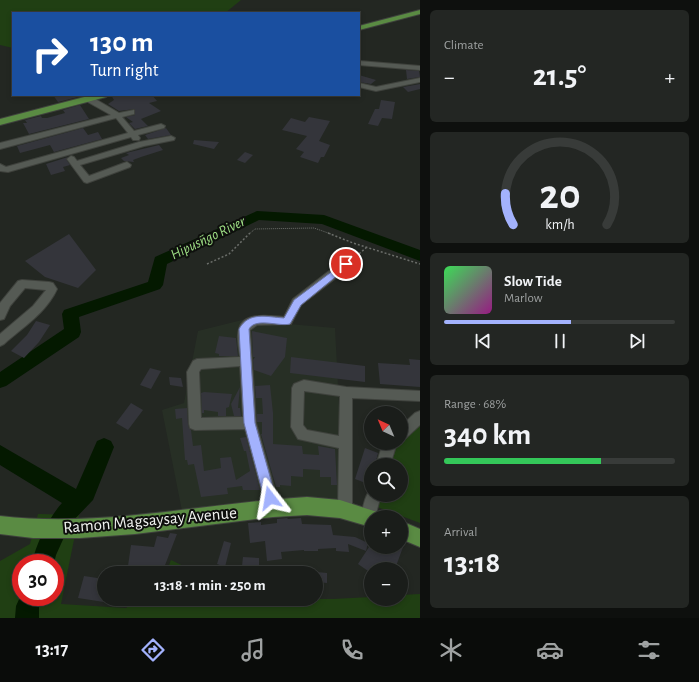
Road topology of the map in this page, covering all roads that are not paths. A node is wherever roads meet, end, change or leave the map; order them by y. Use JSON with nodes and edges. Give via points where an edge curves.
{"nodes":[{"id":1,"x":420,"y":12,"type":"edge"},
{"id":2,"x":360,"y":28,"type":"edge"},
{"id":3,"x":360,"y":63,"type":"edge"},
{"id":4,"x":420,"y":68,"type":"edge"},
{"id":5,"x":420,"y":80,"type":"edge"},
{"id":6,"x":360,"y":85,"type":"edge"},
{"id":7,"x":99,"y":96,"type":"edge"},
{"id":8,"x":89,"y":99,"type":"junction"},
{"id":9,"x":131,"y":112,"type":"dead end"},
{"id":10,"x":117,"y":115,"type":"junction"},
{"id":11,"x":0,"y":122,"type":"edge"},
{"id":12,"x":161,"y":126,"type":"dead end"},
{"id":13,"x":133,"y":134,"type":"junction"},
{"id":14,"x":171,"y":138,"type":"dead end"},
{"id":15,"x":142,"y":144,"type":"junction"},
{"id":16,"x":0,"y":146,"type":"edge"},
{"id":17,"x":67,"y":153,"type":"junction"},
{"id":18,"x":110,"y":154,"type":"junction"},
{"id":19,"x":75,"y":164,"type":"junction"},
{"id":20,"x":0,"y":167,"type":"edge"},
{"id":21,"x":346,"y":264,"type":"road end"},
{"id":22,"x":0,"y":316,"type":"edge"},
{"id":23,"x":0,"y":339,"type":"edge"},
{"id":24,"x":247,"y":361,"type":"junction"},
{"id":25,"x":346,"y":392,"type":"junction"},
{"id":26,"x":420,"y":396,"type":"edge"},
{"id":27,"x":420,"y":417,"type":"edge"},
{"id":28,"x":250,"y":423,"type":"junction"},
{"id":29,"x":408,"y":428,"type":"edge"},
{"id":30,"x":346,"y":443,"type":"junction"},
{"id":31,"x":273,"y":508,"type":"junction"},
{"id":32,"x":345,"y":511,"type":"junction"},
{"id":33,"x":364,"y":516,"type":"edge"},
{"id":34,"x":0,"y":525,"type":"edge"},
{"id":35,"x":408,"y":533,"type":"edge"},
{"id":36,"x":420,"y":538,"type":"edge"}],
"edges":[{"from":1,"to":2,"type":"main road"},
{"from":3,"to":4,"type":"street"},
{"from":5,"to":6,"type":"street","via":[[376,89]]},
{"from":7,"to":8,"type":"main road"},
{"from":8,"to":10,"type":"street"},
{"from":8,"to":11,"type":"main road"},
{"from":9,"to":10,"type":"street"},
{"from":10,"to":13,"type":"street"},
{"from":10,"to":16,"type":"street"},
{"from":12,"to":13,"type":"street"},
{"from":13,"to":15,"type":"street"},
{"from":13,"to":17,"type":"street"},
{"from":14,"to":15,"type":"street"},
{"from":15,"to":18,"type":"street"},
{"from":17,"to":19,"type":"street"},
{"from":17,"to":20,"type":"street","via":[[5,170]]},
{"from":18,"to":19,"type":"street"},
{"from":18,"to":19,"type":"street","via":[[123,166],[87,180]]},
{"from":21,"to":24,"type":"street","via":[[297,302],[287,321],[256,320],[247,324],[244,329]]},
{"from":22,"to":23,"type":"street","via":[[6,302],[22,284],[49,286],[52,289],[51,294],[36,309]]},
{"from":24,"to":28,"type":"street"},
{"from":24,"to":28,"type":"street","via":[[197,364],[193,372],[194,424]]},
{"from":25,"to":26,"type":"street"},
{"from":25,"to":30,"type":"street"},
{"from":25,"to":30,"type":"street","via":[[304,384],[298,388],[297,427],[303,435]]},
{"from":27,"to":29,"type":"street"},
{"from":28,"to":31,"type":"street"},
{"from":30,"to":32,"type":"street"},
{"from":31,"to":32,"type":"main road","name":"Ramon Magsaysay Avenue","via":[[307,506]]},
{"from":31,"to":34,"type":"main road","name":"Ramon Magsaysay Avenue","via":[[80,529],[33,529]]},
{"from":32,"to":33,"type":"main road","name":"Ramon Magsaysay Avenue"},
{"from":35,"to":36,"type":"main road"}]}
